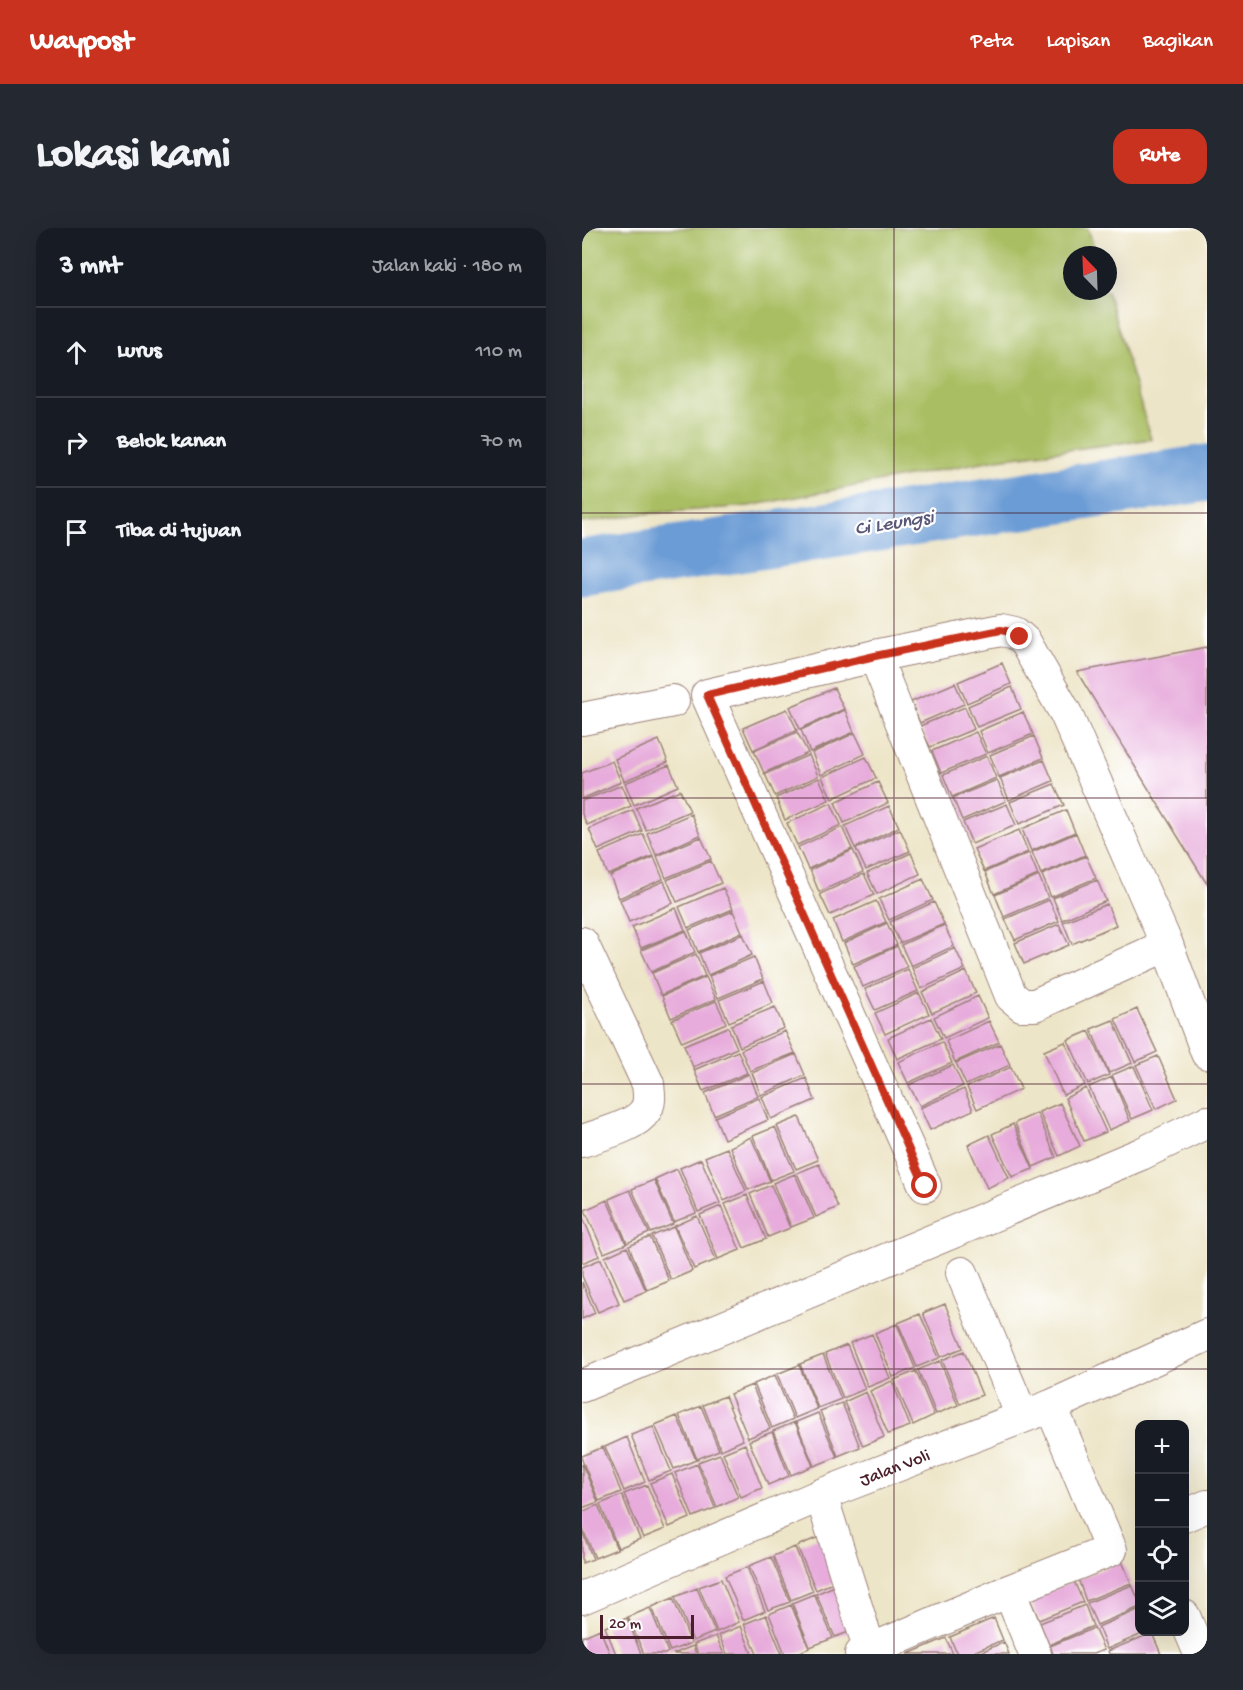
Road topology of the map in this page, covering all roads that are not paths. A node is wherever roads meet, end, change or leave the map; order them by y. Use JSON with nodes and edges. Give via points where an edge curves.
{"nodes":[{"id":1,"x":875,"y":656,"type":"junction"},
{"id":2,"x":673,"y":701,"type":"dead end"},
{"id":3,"x":582,"y":719,"type":"edge"},
{"id":4,"x":582,"y":943,"type":"edge"},
{"id":5,"x":1167,"y":945,"type":"junction"},
{"id":6,"x":1207,"y":1053,"type":"edge"},
{"id":7,"x":1207,"y":1122,"type":"edge"},
{"id":8,"x":582,"y":1141,"type":"edge"},
{"id":9,"x":925,"y":1186,"type":"dead end"},
{"id":10,"x":962,"y":1273,"type":"dead end"},
{"id":11,"x":1207,"y":1335,"type":"edge"},
{"id":12,"x":582,"y":1386,"type":"edge"},
{"id":13,"x":1051,"y":1406,"type":"junction"},
{"id":14,"x":1022,"y":1416,"type":"junction"},
{"id":15,"x":820,"y":1495,"type":"junction"},
{"id":16,"x":1207,"y":1506,"type":"edge"},
{"id":17,"x":1189,"y":1514,"type":"edge"},
{"id":18,"x":1009,"y":1591,"type":"junction"},
{"id":19,"x":582,"y":1598,"type":"edge"},
{"id":20,"x":1189,"y":1626,"type":"edge"},
{"id":21,"x":867,"y":1653,"type":"edge"},
{"id":22,"x":1035,"y":1654,"type":"edge"},
{"id":23,"x":1200,"y":1654,"type":"edge"}],
"edges":[{"from":1,"to":5,"type":"street","via":[[1001,630],[1020,637],[1066,714]]},
{"from":1,"to":5,"type":"street","via":[[1011,996],[1022,1005],[1035,1005]]},
{"from":1,"to":9,"type":"street","via":[[707,695]]},
{"from":2,"to":3,"type":"street"},
{"from":4,"to":8,"type":"street","via":[[648,1084],[650,1096],[645,1112],[636,1121]]},
{"from":5,"to":6,"type":"street"},
{"from":7,"to":12,"type":"street","via":[[1141,1154]]},
{"from":10,"to":14,"type":"street"},
{"from":11,"to":13,"type":"street","name":"Jalan Voli"},
{"from":13,"to":14,"type":"street","name":"Jalan Voli"},
{"from":13,"to":18,"type":"street","via":[[1111,1550]]},
{"from":14,"to":15,"type":"street","name":"Jalan Voli"},
{"from":15,"to":19,"type":"street","name":"Jalan Voli"},
{"from":15,"to":21,"type":"street"},
{"from":16,"to":17,"type":"street"},
{"from":18,"to":21,"type":"street"},
{"from":18,"to":22,"type":"street"},
{"from":20,"to":23,"type":"street"}]}
